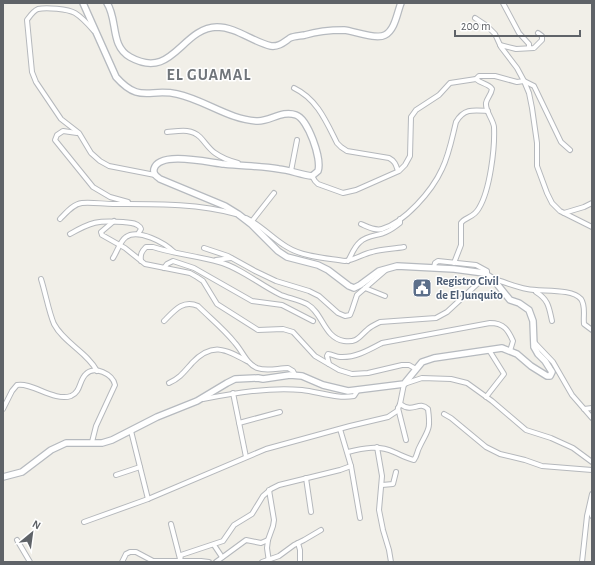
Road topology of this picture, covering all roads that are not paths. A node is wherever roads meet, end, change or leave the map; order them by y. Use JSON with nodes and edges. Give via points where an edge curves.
{"nodes":[{"id":1,"x":83,"y":3,"type":"edge"},
{"id":2,"x":107,"y":3,"type":"edge"},
{"id":3,"x":401,"y":3,"type":"edge"},
{"id":4,"x":503,"y":3,"type":"edge"},
{"id":5,"x":475,"y":18,"type":"dead end"},
{"id":6,"x":538,"y":33,"type":"dead end"},
{"id":7,"x":97,"y":34,"type":"junction"},
{"id":8,"x":500,"y":45,"type":"junction"},
{"id":9,"x":528,"y":48,"type":"junction"},
{"id":10,"x":476,"y":79,"type":"junction"},
{"id":11,"x":524,"y":81,"type":"junction"},
{"id":12,"x":294,"y":88,"type":"dead end"},
{"id":13,"x":488,"y":111,"type":"junction"},
{"id":14,"x":167,"y":132,"type":"dead end"},
{"id":15,"x":79,"y":133,"type":"junction"},
{"id":16,"x":297,"y":140,"type":"dead end"},
{"id":17,"x":570,"y":150,"type":"dead end"},
{"id":18,"x":242,"y":165,"type":"junction"},
{"id":19,"x":291,"y":171,"type":"junction"},
{"id":20,"x":398,"y":171,"type":"junction"},
{"id":21,"x":155,"y":175,"type":"junction"},
{"id":22,"x":312,"y":176,"type":"junction"},
{"id":23,"x":274,"y":193,"type":"dead end"},
{"id":24,"x":134,"y":203,"type":"junction"},
{"id":25,"x":592,"y":203,"type":"edge"},
{"id":26,"x":564,"y":213,"type":"junction"},
{"id":27,"x":241,"y":216,"type":"junction"},
{"id":28,"x":60,"y":219,"type":"dead end"},
{"id":29,"x":400,"y":219,"type":"junction"},
{"id":30,"x":114,"y":221,"type":"junction"},
{"id":31,"x":252,"y":221,"type":"junction"},
{"id":32,"x":361,"y":224,"type":"dead end"},
{"id":33,"x":592,"y":226,"type":"edge"},
{"id":34,"x":70,"y":234,"type":"dead end"},
{"id":35,"x":138,"y":234,"type":"junction"},
{"id":36,"x":120,"y":245,"type":"junction"},
{"id":37,"x":404,"y":247,"type":"dead end"},
{"id":38,"x":204,"y":248,"type":"dead end"},
{"id":39,"x":174,"y":252,"type":"junction"},
{"id":40,"x":113,"y":258,"type":"dead end"},
{"id":41,"x":232,"y":258,"type":"junction"},
{"id":42,"x":140,"y":261,"type":"junction"},
{"id":43,"x":214,"y":261,"type":"junction"},
{"id":44,"x":348,"y":261,"type":"junction"},
{"id":45,"x":454,"y":263,"type":"junction"},
{"id":46,"x":434,"y":267,"type":"junction"},
{"id":47,"x":164,"y":268,"type":"junction"},
{"id":48,"x":389,"y":268,"type":"junction"},
{"id":49,"x":487,"y":275,"type":"junction"},
{"id":50,"x":41,"y":279,"type":"dead end"},
{"id":51,"x":493,"y":279,"type":"junction"},
{"id":52,"x":365,"y":288,"type":"junction"},
{"id":53,"x":534,"y":290,"type":"junction"},
{"id":54,"x":385,"y":296,"type":"dead end"},
{"id":55,"x":164,"y":321,"type":"dead end"},
{"id":56,"x":313,"y":321,"type":"dead end"},
{"id":57,"x":552,"y":322,"type":"dead end"},
{"id":58,"x":592,"y":330,"type":"edge"},
{"id":59,"x":534,"y":342,"type":"junction"},
{"id":60,"x":489,"y":350,"type":"junction"},
{"id":61,"x":510,"y":351,"type":"junction"},
{"id":62,"x":247,"y":361,"type":"junction"},
{"id":63,"x":329,"y":364,"type":"junction"},
{"id":64,"x":416,"y":369,"type":"junction"},
{"id":65,"x":97,"y":371,"type":"junction"},
{"id":66,"x":295,"y":375,"type":"junction"},
{"id":67,"x":169,"y":383,"type":"dead end"},
{"id":68,"x":404,"y":384,"type":"junction"},
{"id":69,"x":358,"y":390,"type":"junction"},
{"id":70,"x":233,"y":393,"type":"junction"},
{"id":71,"x":486,"y":397,"type":"junction"},
{"id":72,"x":200,"y":400,"type":"junction"},
{"id":73,"x":399,"y":406,"type":"junction"},
{"id":74,"x":592,"y":408,"type":"edge"},
{"id":75,"x":3,"y":409,"type":"edge"},
{"id":76,"x":584,"y":409,"type":"junction"},
{"id":77,"x":280,"y":412,"type":"dead end"},
{"id":78,"x":444,"y":414,"type":"dead end"},
{"id":79,"x":592,"y":418,"type":"edge"},
{"id":80,"x":239,"y":423,"type":"junction"},
{"id":81,"x":340,"y":429,"type":"junction"},
{"id":82,"x":131,"y":431,"type":"junction"},
{"id":83,"x":406,"y":440,"type":"dead end"},
{"id":84,"x":92,"y":442,"type":"junction"},
{"id":85,"x":377,"y":448,"type":"junction"},
{"id":86,"x":348,"y":452,"type":"junction"},
{"id":87,"x":246,"y":457,"type":"junction"},
{"id":88,"x":592,"y":462,"type":"edge"},
{"id":89,"x":351,"y":466,"type":"junction"},
{"id":90,"x":140,"y":467,"type":"junction"},
{"id":91,"x":592,"y":470,"type":"edge"},
{"id":92,"x":396,"y":472,"type":"dead end"},
{"id":93,"x":116,"y":475,"type":"dead end"},
{"id":94,"x":3,"y":478,"type":"edge"},
{"id":95,"x":306,"y":478,"type":"junction"},
{"id":96,"x":382,"y":485,"type":"junction"},
{"id":97,"x":269,"y":490,"type":"junction"},
{"id":98,"x":592,"y":494,"type":"edge"},
{"id":99,"x":148,"y":499,"type":"junction"},
{"id":100,"x":589,"y":508,"type":"junction"},
{"id":101,"x":311,"y":512,"type":"dead end"},
{"id":102,"x":592,"y":516,"type":"edge"},
{"id":103,"x":360,"y":518,"type":"dead end"},
{"id":104,"x":84,"y":522,"type":"dead end"},
{"id":105,"x":170,"y":524,"type":"dead end"},
{"id":106,"x":321,"y":530,"type":"dead end"},
{"id":107,"x":17,"y":540,"type":"dead end"},
{"id":108,"x":268,"y":540,"type":"junction"},
{"id":109,"x":298,"y":543,"type":"junction"},
{"id":110,"x":214,"y":545,"type":"junction"},
{"id":111,"x":222,"y":557,"type":"junction"},
{"id":112,"x":180,"y":561,"type":"junction"},
{"id":113,"x":193,"y":561,"type":"edge"},
{"id":114,"x":269,"y":561,"type":"edge"},
{"id":115,"x":30,"y":562,"type":"edge"},
{"id":116,"x":122,"y":562,"type":"edge"},
{"id":117,"x":208,"y":562,"type":"edge"},
{"id":118,"x":216,"y":562,"type":"edge"},
{"id":119,"x":262,"y":562,"type":"edge"},
{"id":120,"x":300,"y":562,"type":"edge"},
{"id":121,"x":391,"y":562,"type":"edge"},
{"id":122,"x":582,"y":562,"type":"edge"}],
"edges":[{"from":1,"to":7,"type":"street"},
{"from":2,"to":3,"type":"street","via":[[113,18],[115,37],[123,52],[148,64],[168,58],[207,28],[227,29],[273,46],[290,38],[324,30],[345,30],[383,36],[392,29]]},
{"from":4,"to":9,"type":"street"},
{"from":5,"to":8,"type":"street","via":[[495,34]]},
{"from":6,"to":9,"type":"street","via":[[542,40],[534,48]]},
{"from":7,"to":15,"type":"street","via":[[84,19],[70,11],[46,8],[38,10],[27,20],[32,72],[36,82],[61,119]]},
{"from":7,"to":22,"type":"street","via":[[116,77],[123,85],[140,94],[178,94],[248,120],[260,121],[289,113],[301,118],[306,124],[320,160],[318,171]]},
{"from":8,"to":9,"type":"street","via":[[516,49]]},
{"from":8,"to":11,"type":"street"},
{"from":10,"to":11,"type":"street","via":[[479,76],[495,76],[517,82]]},
{"from":10,"to":13,"type":"street","via":[[492,89],[492,94],[486,101]]},
{"from":10,"to":20,"type":"street","via":[[450,83],[439,95],[412,114],[410,156]]},
{"from":11,"to":17,"type":"street","via":[[534,86],[561,142]]},
{"from":11,"to":26,"type":"street","via":[[532,108],[537,166],[552,203]]},
{"from":12,"to":20,"type":"street","via":[[319,107],[341,147],[389,158],[396,164]]},
{"from":13,"to":29,"type":"street","via":[[476,110],[460,115],[442,170],[422,199]]},
{"from":13,"to":45,"type":"street","via":[[494,125],[485,196],[475,215],[461,223],[461,245]]},
{"from":14,"to":18,"type":"street","via":[[185,130],[194,133],[224,159]]},
{"from":15,"to":21,"type":"street","via":[[91,153],[109,166]]},
{"from":15,"to":24,"type":"street","via":[[62,131],[55,140],[93,188],[110,197]]},
{"from":16,"to":19,"type":"street"},
{"from":18,"to":19,"type":"street"},
{"from":18,"to":21,"type":"street","via":[[194,159],[168,160],[161,161],[156,166]]},
{"from":19,"to":22,"type":"street"},
{"from":20,"to":22,"type":"street","via":[[356,190],[343,193],[318,184]]},
{"from":21,"to":27,"type":"street","via":[[225,206]]},
{"from":23,"to":31,"type":"street"},
{"from":24,"to":27,"type":"street","via":[[216,209]]},
{"from":24,"to":28,"type":"street","via":[[81,203]]},
{"from":25,"to":26,"type":"street","via":[[584,208]]},
{"from":26,"to":33,"type":"street"},
{"from":27,"to":31,"type":"street"},
{"from":27,"to":48,"type":"street","via":[[278,252],[318,265],[354,288],[379,271]]},
{"from":29,"to":32,"type":"street","via":[[381,229],[372,229]]},
{"from":29,"to":44,"type":"street","via":[[400,223],[386,233],[360,241]]},
{"from":30,"to":34,"type":"street","via":[[90,223]]},
{"from":30,"to":35,"type":"street","via":[[136,223],[141,230]]},
{"from":30,"to":36,"type":"street","via":[[101,232]]},
{"from":31,"to":44,"type":"street","via":[[292,250]]},
{"from":35,"to":36,"type":"street","via":[[130,234]]},
{"from":35,"to":39,"type":"street","via":[[162,242]]},
{"from":36,"to":40,"type":"street"},
{"from":36,"to":42,"type":"street"},
{"from":37,"to":44,"type":"street","via":[[374,251]]},
{"from":38,"to":41,"type":"street"},
{"from":39,"to":42,"type":"street","via":[[146,247],[140,255]]},
{"from":39,"to":43,"type":"street"},
{"from":41,"to":43,"type":"street"},
{"from":41,"to":52,"type":"street","via":[[276,281],[310,291],[345,316],[350,315],[356,295]]},
{"from":42,"to":47,"type":"street"},
{"from":43,"to":49,"type":"street","via":[[281,295],[305,303],[318,313],[328,332],[335,339],[346,341],[356,340],[367,329],[380,322],[436,318],[447,312]]},
{"from":45,"to":46,"type":"street","via":[[438,261]]},
{"from":45,"to":49,"type":"street","via":[[476,265],[487,271]]},
{"from":46,"to":48,"type":"street"},
{"from":46,"to":49,"type":"street","via":[[476,271]]},
{"from":47,"to":56,"type":"street","via":[[173,261],[194,268],[252,301],[282,305]]},
{"from":47,"to":63,"type":"street","via":[[190,273],[203,281],[217,304],[240,317],[254,329],[283,329],[293,332],[315,356]]},
{"from":48,"to":52,"type":"street"},
{"from":49,"to":51,"type":"street"},
{"from":50,"to":65,"type":"street","via":[[54,323]]},
{"from":51,"to":53,"type":"street"},
{"from":51,"to":59,"type":"street","via":[[510,300],[529,310],[533,321]]},
{"from":52,"to":54,"type":"street"},
{"from":53,"to":57,"type":"street","via":[[546,300]]},
{"from":53,"to":58,"type":"street","via":[[567,292],[579,297],[584,306],[584,324]]},
{"from":55,"to":62,"type":"street","via":[[180,305],[198,306],[232,339]]},
{"from":59,"to":61,"type":"street","via":[[538,354],[552,372],[550,376]]},
{"from":59,"to":76,"type":"street","via":[[553,362],[572,395]]},
{"from":60,"to":61,"type":"street","via":[[502,348]]},
{"from":60,"to":64,"type":"street","via":[[434,358],[422,362]]},
{"from":60,"to":71,"type":"street","via":[[504,374]]},
{"from":61,"to":63,"type":"street","via":[[513,341],[507,329],[502,325],[490,323],[382,343],[350,357],[328,354]]},
{"from":62,"to":66,"type":"street","via":[[258,369],[288,368]]},
{"from":62,"to":67,"type":"street","via":[[231,352],[211,350],[203,353],[177,380]]},
{"from":63,"to":64,"type":"street","via":[[352,374],[402,365]]},
{"from":64,"to":68,"type":"street"},
{"from":65,"to":75,"type":"street","via":[[91,370],[86,373],[78,390],[69,396],[54,396],[17,385]]},
{"from":65,"to":84,"type":"street","via":[[109,375],[115,385],[96,426]]},
{"from":66,"to":69,"type":"street","via":[[336,389]]},
{"from":66,"to":72,"type":"street","via":[[227,382]]},
{"from":68,"to":69,"type":"street"},
{"from":68,"to":71,"type":"street","via":[[422,378],[451,379],[467,383]]},
{"from":68,"to":73,"type":"street"},
{"from":69,"to":70,"type":"street","via":[[354,396],[349,397],[302,390]]},
{"from":70,"to":72,"type":"street"},
{"from":70,"to":80,"type":"street"},
{"from":71,"to":88,"type":"street","via":[[526,430],[573,448]]},
{"from":72,"to":82,"type":"street","via":[[157,417]]},
{"from":73,"to":81,"type":"street","via":[[388,417]]},
{"from":73,"to":83,"type":"street"},
{"from":73,"to":85,"type":"street","via":[[409,408],[422,405],[428,409],[430,424],[417,456],[414,460],[393,451]]},
{"from":74,"to":76,"type":"street"},
{"from":76,"to":79,"type":"street"},
{"from":77,"to":80,"type":"street"},
{"from":78,"to":91,"type":"street","via":[[486,447],[500,454],[542,466]]},
{"from":80,"to":87,"type":"street"},
{"from":81,"to":86,"type":"street"},
{"from":81,"to":87,"type":"street","via":[[266,448]]},
{"from":82,"to":84,"type":"street","via":[[107,442]]},
{"from":82,"to":90,"type":"street"},
{"from":84,"to":94,"type":"street","via":[[66,443],[51,450],[22,472]]},
{"from":85,"to":86,"type":"street"},
{"from":85,"to":96,"type":"street"},
{"from":86,"to":89,"type":"street"},
{"from":87,"to":99,"type":"street"},
{"from":89,"to":95,"type":"street"},
{"from":89,"to":103,"type":"street"},
{"from":90,"to":93,"type":"street"},
{"from":90,"to":99,"type":"street"},
{"from":92,"to":96,"type":"street","via":[[393,484]]},
{"from":95,"to":97,"type":"street"},
{"from":95,"to":101,"type":"street"},
{"from":96,"to":121,"type":"street","via":[[379,510]]},
{"from":97,"to":108,"type":"street","via":[[274,520]]},
{"from":97,"to":110,"type":"street","via":[[252,514],[234,525],[223,541]]},
{"from":98,"to":100,"type":"street"},
{"from":99,"to":104,"type":"street"},
{"from":100,"to":102,"type":"street"},
{"from":100,"to":122,"type":"street"},
{"from":105,"to":112,"type":"street"},
{"from":106,"to":109,"type":"street"},
{"from":107,"to":115,"type":"street"},
{"from":108,"to":111,"type":"street","via":[[261,543],[246,540]]},
{"from":108,"to":114,"type":"street"},
{"from":109,"to":114,"type":"street"},
{"from":109,"to":120,"type":"street"},
{"from":110,"to":111,"type":"street"},
{"from":110,"to":112,"type":"street","via":[[181,555]]},
{"from":111,"to":118,"type":"street"},
{"from":112,"to":113,"type":"street"},
{"from":112,"to":116,"type":"street","via":[[153,561],[136,552],[130,552]]},
{"from":113,"to":117,"type":"street"},
{"from":114,"to":119,"type":"street"}]}
